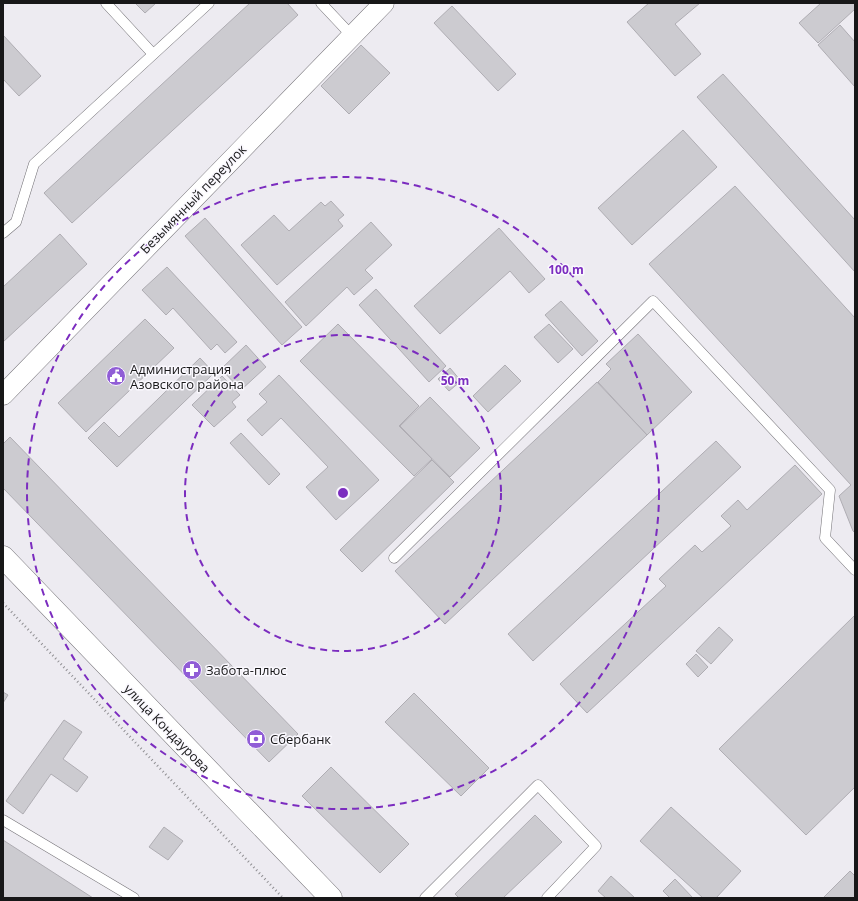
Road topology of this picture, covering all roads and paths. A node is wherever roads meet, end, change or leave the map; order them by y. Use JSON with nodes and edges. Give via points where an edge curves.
{"nodes":[{"id":1,"x":106,"y":3,"type":"edge"},
{"id":2,"x":209,"y":3,"type":"edge"},
{"id":3,"x":321,"y":3,"type":"edge"},
{"id":4,"x":384,"y":3,"type":"edge"},
{"id":5,"x":352,"y":36,"type":"junction"},
{"id":6,"x":153,"y":54,"type":"junction"},
{"id":7,"x":3,"y":233,"type":"edge"},
{"id":8,"x":3,"y":395,"type":"edge"},
{"id":9,"x":3,"y":558,"type":"edge"},
{"id":10,"x":394,"y":558,"type":"dead end"},
{"id":11,"x":855,"y":570,"type":"edge"},
{"id":12,"x":3,"y":603,"type":"edge"},
{"id":13,"x":3,"y":820,"type":"edge"},
{"id":14,"x":134,"y":898,"type":"edge"},
{"id":15,"x":283,"y":898,"type":"edge"},
{"id":16,"x":331,"y":898,"type":"edge"},
{"id":17,"x":425,"y":898,"type":"edge"},
{"id":18,"x":547,"y":898,"type":"edge"}],
"edges":[{"from":1,"to":6,"type":"lane"},
{"from":2,"to":6,"type":"lane"},
{"from":3,"to":5,"type":"lane"},
{"from":4,"to":5,"type":"street","name":"Безымянный переулок"},
{"from":5,"to":8,"type":"street","name":"Безымянный переулок"},
{"from":6,"to":7,"type":"lane","via":[[34,164],[16,222]]},
{"from":9,"to":16,"type":"street","name":"улица Кондаурова"},
{"from":10,"to":11,"type":"lane","via":[[654,301],[830,490],[825,538]]},
{"from":12,"to":15,"type":"path"},
{"from":13,"to":14,"type":"lane"},
{"from":17,"to":18,"type":"lane","via":[[538,785],[596,846]]}]}
